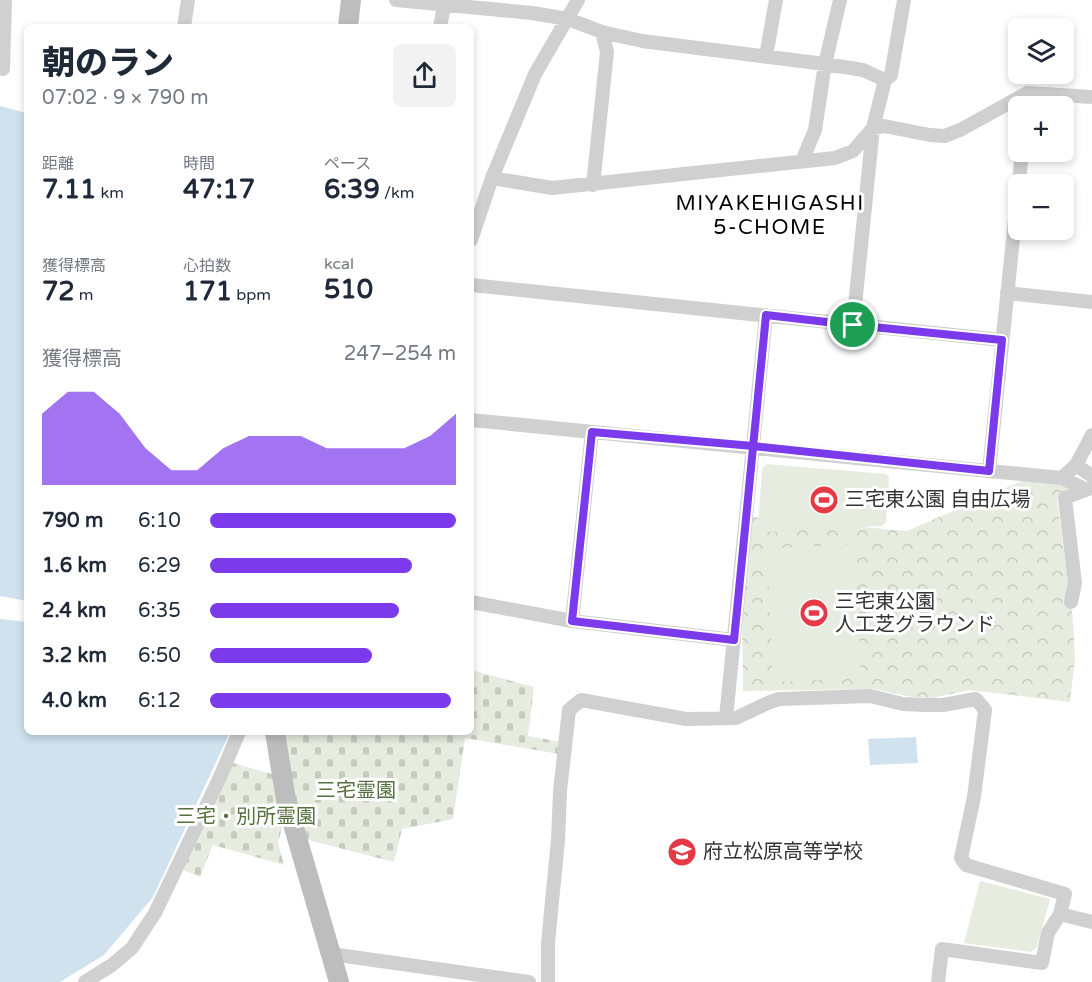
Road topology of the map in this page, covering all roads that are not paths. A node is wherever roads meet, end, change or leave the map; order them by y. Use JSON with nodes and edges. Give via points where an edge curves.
{"nodes":[{"id":1,"x":5,"y":0,"type":"edge"},
{"id":2,"x":188,"y":0,"type":"edge"},
{"id":3,"x":351,"y":0,"type":"edge"},
{"id":4,"x":396,"y":0,"type":"edge"},
{"id":5,"x":578,"y":0,"type":"edge"},
{"id":6,"x":776,"y":0,"type":"edge"},
{"id":7,"x":840,"y":0,"type":"edge"},
{"id":8,"x":904,"y":0,"type":"edge"},
{"id":9,"x":444,"y":6,"type":"junction"},
{"id":10,"x":568,"y":19,"type":"junction"},
{"id":11,"x":184,"y":24,"type":"edge"},
{"id":12,"x":348,"y":24,"type":"edge"},
{"id":13,"x":441,"y":24,"type":"edge"},
{"id":14,"x":602,"y":32,"type":"junction"},
{"id":15,"x":766,"y":56,"type":"junction"},
{"id":16,"x":825,"y":64,"type":"junction"},
{"id":17,"x":3,"y":69,"type":"dead end"},
{"id":18,"x":885,"y":80,"type":"junction"},
{"id":19,"x":1092,"y":97,"type":"edge"},
{"id":20,"x":1074,"y":98,"type":"edge"},
{"id":21,"x":1008,"y":109,"type":"edge"},
{"id":22,"x":873,"y":128,"type":"junction"},
{"id":23,"x":802,"y":161,"type":"junction"},
{"id":24,"x":1021,"y":162,"type":"edge"},
{"id":25,"x":492,"y":178,"type":"junction"},
{"id":26,"x":593,"y":185,"type":"junction"},
{"id":27,"x":474,"y":231,"type":"edge"},
{"id":28,"x":474,"y":285,"type":"edge"},
{"id":29,"x":1007,"y":293,"type":"junction"},
{"id":30,"x":1092,"y":302,"type":"edge"},
{"id":31,"x":766,"y":315,"type":"junction"},
{"id":32,"x":853,"y":325,"type":"junction"},
{"id":33,"x":1002,"y":340,"type":"junction"},
{"id":34,"x":474,"y":420,"type":"edge"},
{"id":35,"x":592,"y":432,"type":"junction"},
{"id":36,"x":1092,"y":435,"type":"edge"},
{"id":37,"x":753,"y":446,"type":"junction"},
{"id":38,"x":1076,"y":465,"type":"junction"},
{"id":39,"x":989,"y":471,"type":"junction"},
{"id":40,"x":1092,"y":476,"type":"edge"},
{"id":41,"x":1062,"y":478,"type":"junction"},
{"id":42,"x":1088,"y":489,"type":"edge"},
{"id":43,"x":1071,"y":602,"type":"dead end"},
{"id":44,"x":474,"y":603,"type":"edge"},
{"id":45,"x":572,"y":621,"type":"junction"},
{"id":46,"x":734,"y":640,"type":"junction"},
{"id":47,"x":726,"y":718,"type":"junction"},
{"id":48,"x":238,"y":735,"type":"edge"},
{"id":49,"x":275,"y":735,"type":"edge"},
{"id":50,"x":1060,"y":914,"type":"junction"},
{"id":51,"x":1092,"y":922,"type":"edge"},
{"id":52,"x":331,"y":954,"type":"junction"},
{"id":53,"x":85,"y":982,"type":"edge"},
{"id":54,"x":339,"y":982,"type":"edge"},
{"id":55,"x":529,"y":982,"type":"edge"},
{"id":56,"x":548,"y":982,"type":"edge"},
{"id":57,"x":938,"y":982,"type":"edge"}],
"edges":[{"from":1,"to":17,"type":"street"},
{"from":2,"to":11,"type":"street"},
{"from":3,"to":12,"type":"main road"},
{"from":4,"to":9,"type":"street"},
{"from":5,"to":10,"type":"street"},
{"from":6,"to":15,"type":"street"},
{"from":7,"to":16,"type":"street"},
{"from":8,"to":18,"type":"street","via":[[891,75]]},
{"from":9,"to":10,"type":"street"},
{"from":9,"to":13,"type":"street"},
{"from":10,"to":14,"type":"street"},
{"from":10,"to":25,"type":"street","via":[[536,74]]},
{"from":14,"to":15,"type":"street","via":[[642,41]]},
{"from":14,"to":26,"type":"street","via":[[607,52]]},
{"from":15,"to":16,"type":"street"},
{"from":16,"to":18,"type":"street","via":[[863,70]]},
{"from":16,"to":23,"type":"street","via":[[815,130]]},
{"from":18,"to":22,"type":"street"},
{"from":19,"to":20,"type":"street"},
{"from":21,"to":22,"type":"street","via":[[945,136],[884,126]]},
{"from":22,"to":23,"type":"street","via":[[853,151],[835,158]]},
{"from":22,"to":32,"type":"street"},
{"from":23,"to":26,"type":"street"},
{"from":24,"to":29,"type":"street"},
{"from":25,"to":26,"type":"street","via":[[552,188]]},
{"from":25,"to":27,"type":"street"},
{"from":28,"to":31,"type":"street"},
{"from":29,"to":30,"type":"street"},
{"from":29,"to":33,"type":"street"},
{"from":31,"to":32,"type":"street"},
{"from":31,"to":37,"type":"street"},
{"from":32,"to":33,"type":"street"},
{"from":33,"to":39,"type":"street"},
{"from":34,"to":35,"type":"street"},
{"from":35,"to":37,"type":"street"},
{"from":35,"to":45,"type":"street"},
{"from":36,"to":38,"type":"street"},
{"from":37,"to":39,"type":"street"},
{"from":37,"to":46,"type":"street"},
{"from":38,"to":40,"type":"street"},
{"from":38,"to":41,"type":"street"},
{"from":39,"to":41,"type":"street"},
{"from":41,"to":42,"type":"street"},
{"from":42,"to":43,"type":"street","via":[[1061,499],[1075,583]]},
{"from":44,"to":45,"type":"street"},
{"from":45,"to":46,"type":"street"},
{"from":46,"to":47,"type":"street"},
{"from":47,"to":50,"type":"street","via":[[736,718],[779,699],[870,696],[903,704],[943,705],[976,699],[985,710],[974,797],[961,858],[966,865],[1065,894]]},
{"from":47,"to":56,"type":"street","via":[[686,719],[581,700],[569,710],[548,943]]},
{"from":48,"to":53,"type":"street","via":[[155,913],[132,948]]},
{"from":49,"to":52,"type":"main road","via":[[286,800]]},
{"from":50,"to":51,"type":"street"},
{"from":50,"to":57,"type":"street","via":[[1048,933],[1042,963],[942,949]]},
{"from":52,"to":54,"type":"main road"},
{"from":52,"to":55,"type":"street"}]}
